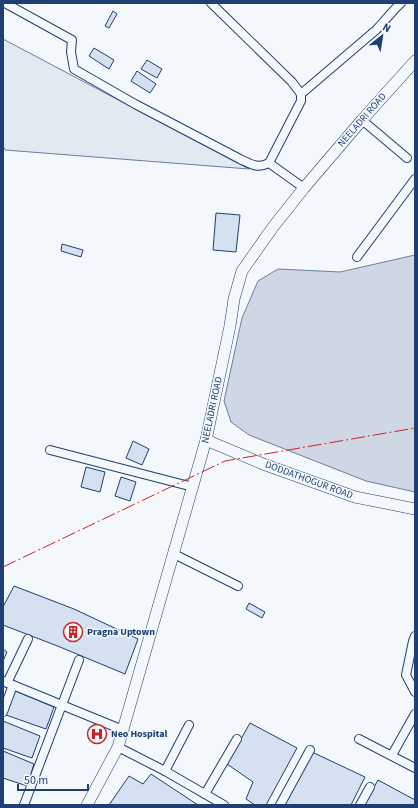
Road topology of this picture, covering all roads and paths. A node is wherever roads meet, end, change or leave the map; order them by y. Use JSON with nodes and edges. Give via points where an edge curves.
{"nodes":[{"id":1,"x":5,"y":3,"type":"edge"},
{"id":2,"x":211,"y":3,"type":"edge"},
{"id":3,"x":401,"y":3,"type":"edge"},
{"id":4,"x":415,"y":61,"type":"edge"},
{"id":5,"x":301,"y":94,"type":"junction"},
{"id":6,"x":362,"y":120,"type":"junction"},
{"id":7,"x":407,"y":158,"type":"dead end"},
{"id":8,"x":269,"y":163,"type":"junction"},
{"id":9,"x":415,"y":179,"type":"edge"},
{"id":10,"x":304,"y":188,"type":"junction"},
{"id":11,"x":357,"y":257,"type":"dead end"},
{"id":12,"x":206,"y":440,"type":"junction"},
{"id":13,"x":50,"y":450,"type":"dead end"},
{"id":14,"x":193,"y":487,"type":"junction"},
{"id":15,"x":415,"y":509,"type":"edge"},
{"id":16,"x":174,"y":554,"type":"junction"},
{"id":17,"x":238,"y":586,"type":"dead end"},
{"id":18,"x":415,"y":636,"type":"edge"},
{"id":19,"x":28,"y":639,"type":"dead end"},
{"id":20,"x":79,"y":660,"type":"dead end"},
{"id":21,"x":8,"y":683,"type":"edge"},
{"id":22,"x":415,"y":692,"type":"edge"},
{"id":23,"x":62,"y":705,"type":"junction"},
{"id":24,"x":3,"y":712,"type":"edge"},
{"id":25,"x":415,"y":714,"type":"edge"},
{"id":26,"x":189,"y":726,"type":"dead end"},
{"id":27,"x":123,"y":730,"type":"junction"},
{"id":28,"x":237,"y":739,"type":"dead end"},
{"id":29,"x":359,"y":739,"type":"dead end"},
{"id":30,"x":118,"y":747,"type":"junction"},
{"id":31,"x":310,"y":750,"type":"dead end"},
{"id":32,"x":392,"y":755,"type":"junction"},
{"id":33,"x":415,"y":768,"type":"edge"},
{"id":34,"x":165,"y":771,"type":"junction"},
{"id":35,"x":370,"y":787,"type":"dead end"},
{"id":36,"x":205,"y":794,"type":"junction"},
{"id":37,"x":24,"y":805,"type":"edge"},
{"id":38,"x":87,"y":805,"type":"edge"},
{"id":39,"x":224,"y":805,"type":"edge"},
{"id":40,"x":280,"y":805,"type":"edge"},
{"id":41,"x":360,"y":805,"type":"edge"}],
"edges":[{"from":1,"to":8,"type":"street","via":[[72,40],[74,69],[135,104],[257,167]]},
{"from":2,"to":5,"type":"street","via":[[292,82]]},
{"from":3,"to":5,"type":"street","via":[[389,13],[376,30]]},
{"from":4,"to":6,"type":"street","name":"NEELADRI ROAD"},
{"from":5,"to":8,"type":"street","via":[[296,113]]},
{"from":6,"to":7,"type":"street"},
{"from":6,"to":10,"type":"street","name":"NEELADRI ROAD"},
{"from":8,"to":10,"type":"street"},
{"from":9,"to":11,"type":"street"},
{"from":10,"to":12,"type":"street","name":"NEELADRI ROAD","via":[[272,227],[242,271]]},
{"from":12,"to":14,"type":"street","name":"NEELADRI ROAD"},
{"from":12,"to":15,"type":"street","name":"DODDATHOGUR ROAD","via":[[262,464],[355,497]]},
{"from":13,"to":14,"type":"street"},
{"from":14,"to":16,"type":"street","name":"NEELADRI ROAD"},
{"from":16,"to":17,"type":"street"},
{"from":16,"to":27,"type":"street","name":"NEELADRI ROAD"},
{"from":18,"to":22,"type":"street","via":[[406,675]]},
{"from":19,"to":21,"type":"street"},
{"from":20,"to":23,"type":"street"},
{"from":21,"to":23,"type":"street"},
{"from":21,"to":24,"type":"street"},
{"from":23,"to":27,"type":"street"},
{"from":23,"to":37,"type":"street"},
{"from":25,"to":32,"type":"street"},
{"from":26,"to":34,"type":"street"},
{"from":27,"to":30,"type":"street","name":"NEELADRI ROAD"},
{"from":28,"to":36,"type":"street"},
{"from":29,"to":32,"type":"street"},
{"from":30,"to":34,"type":"street"},
{"from":30,"to":38,"type":"street","name":"NEELADRI ROAD"},
{"from":31,"to":40,"type":"street"},
{"from":32,"to":33,"type":"street"},
{"from":34,"to":36,"type":"street"},
{"from":35,"to":41,"type":"street"},
{"from":36,"to":39,"type":"street"}]}
